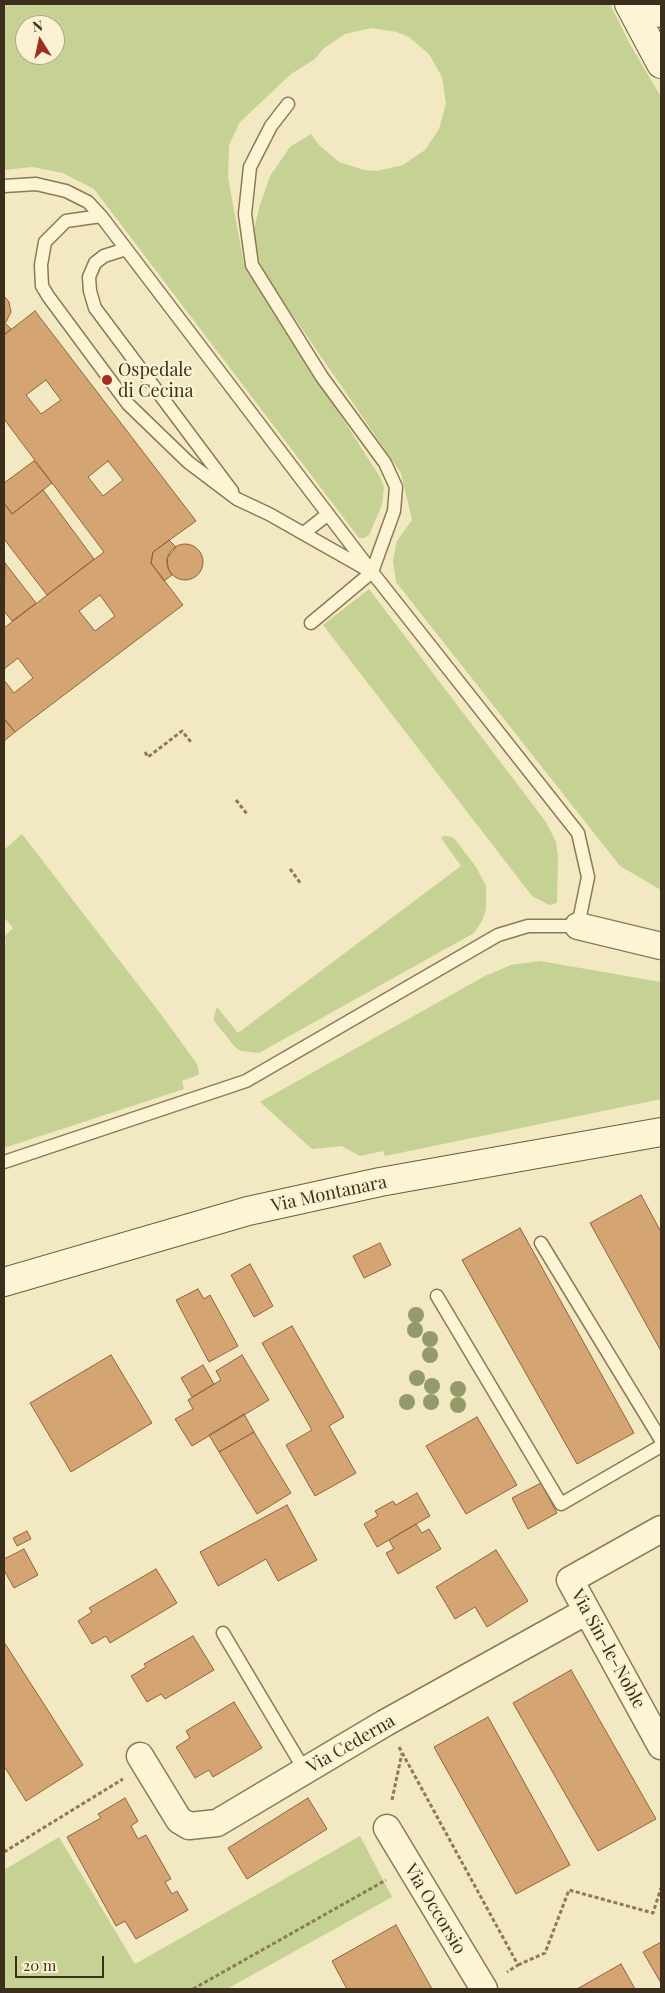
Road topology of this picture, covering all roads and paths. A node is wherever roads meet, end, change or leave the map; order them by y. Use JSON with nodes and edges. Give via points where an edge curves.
{"nodes":[{"id":1,"x":629,"y":4,"type":"edge"},
{"id":2,"x":656,"y":4,"type":"edge"},
{"id":3,"x":661,"y":13,"type":"edge"},
{"id":4,"x":661,"y":64,"type":"edge"},
{"id":5,"x":288,"y":104,"type":"dead end"},
{"id":6,"x":4,"y":186,"type":"edge"},
{"id":7,"x":101,"y":216,"type":"junction"},
{"id":8,"x":126,"y":249,"type":"junction"},
{"id":9,"x":237,"y":499,"type":"junction"},
{"id":10,"x":328,"y":514,"type":"junction"},
{"id":11,"x":304,"y":534,"type":"junction"},
{"id":12,"x":372,"y":572,"type":"junction"},
{"id":13,"x":311,"y":623,"type":"dead end"},
{"id":14,"x":191,"y":742,"type":"dead end"},
{"id":15,"x":145,"y":752,"type":"dead end"},
{"id":16,"x":236,"y":800,"type":"dead end"},
{"id":17,"x":248,"y":814,"type":"dead end"},
{"id":18,"x":290,"y":870,"type":"dead end"},
{"id":19,"x":302,"y":884,"type":"dead end"},
{"id":20,"x":578,"y":926,"type":"junction"},
{"id":21,"x":661,"y":927,"type":"edge"},
{"id":22,"x":661,"y":946,"type":"edge"},
{"id":23,"x":661,"y":1132,"type":"edge"},
{"id":24,"x":4,"y":1162,"type":"edge"},
{"id":25,"x":541,"y":1243,"type":"dead end"},
{"id":26,"x":4,"y":1282,"type":"edge"},
{"id":27,"x":437,"y":1296,"type":"dead end"},
{"id":28,"x":661,"y":1440,"type":"edge"},
{"id":29,"x":661,"y":1446,"type":"edge"},
{"id":30,"x":661,"y":1529,"type":"edge"},
{"id":31,"x":587,"y":1611,"type":"junction"},
{"id":32,"x":224,"y":1633,"type":"dead end"},
{"id":33,"x":386,"y":1723,"type":"junction"},
{"id":34,"x":661,"y":1746,"type":"edge"},
{"id":35,"x":402,"y":1752,"type":"junction"},
{"id":36,"x":143,"y":1760,"type":"joint"},
{"id":37,"x":305,"y":1770,"type":"junction"},
{"id":38,"x":387,"y":1828,"type":"joint"},
{"id":39,"x":4,"y":1852,"type":"edge"},
{"id":40,"x":410,"y":1867,"type":"junction"},
{"id":41,"x":661,"y":1888,"type":"edge"},
{"id":42,"x":518,"y":1965,"type":"junction"},
{"id":43,"x":510,"y":1981,"type":"dead end"},
{"id":44,"x":193,"y":1989,"type":"edge"},
{"id":45,"x":484,"y":1989,"type":"edge"}],
"edges":[{"from":1,"to":4,"type":"main road"},
{"from":2,"to":3,"type":"main road"},
{"from":5,"to":12,"type":"lane","via":[[271,126],[250,167],[245,214],[252,265],[322,378],[385,463],[396,487],[394,511]]},
{"from":6,"to":7,"type":"lane","via":[[36,184],[66,191],[88,202]]},
{"from":7,"to":8,"type":"lane"},
{"from":7,"to":9,"type":"lane","via":[[66,221],[45,242],[40,265],[42,286],[128,404],[188,462]]},
{"from":8,"to":9,"type":"lane","via":[[104,256],[95,263],[89,277],[96,308]]},
{"from":8,"to":10,"type":"lane"},
{"from":9,"to":11,"type":"lane"},
{"from":10,"to":11,"type":"lane"},
{"from":10,"to":12,"type":"lane"},
{"from":11,"to":12,"type":"lane"},
{"from":12,"to":13,"type":"lane"},
{"from":12,"to":20,"type":"lane","via":[[578,833],[588,877]]},
{"from":14,"to":15,"type":"path","via":[[182,731],[148,757]]},
{"from":16,"to":17,"type":"path"},
{"from":18,"to":19,"type":"path"},
{"from":20,"to":21,"type":"street"},
{"from":20,"to":22,"type":"street"},
{"from":20,"to":24,"type":"lane","via":[[528,926],[498,935],[246,1081]]},
{"from":23,"to":26,"type":"main road","name":"Via Montanara","via":[[380,1182],[248,1211]]},
{"from":25,"to":28,"type":"lane"},
{"from":27,"to":29,"type":"lane","via":[[561,1504]]},
{"from":30,"to":31,"type":"street","name":"Via Sin-le-Noble","via":[[570,1580]]},
{"from":31,"to":33,"type":"street","name":"Via Cederna"},
{"from":31,"to":34,"type":"street","name":"Via Sin-le-Noble"},
{"from":32,"to":37,"type":"lane"},
{"from":33,"to":35,"type":"path"},
{"from":33,"to":37,"type":"street","name":"Via Cederna"},
{"from":35,"to":38,"type":"path"},
{"from":35,"to":42,"type":"path"},
{"from":36,"to":37,"type":"street","name":"Via Cederna","via":[[179,1820],[188,1826],[217,1823]]},
{"from":36,"to":39,"type":"path"},
{"from":38,"to":40,"type":"street","name":"Via Occorsio"},
{"from":40,"to":44,"type":"path"},
{"from":40,"to":45,"type":"street","name":"Via Occorsio"},
{"from":41,"to":42,"type":"path","via":[[653,1914],[569,1890],[545,1953]]},
{"from":42,"to":43,"type":"path","via":[[506,1973]]}]}
